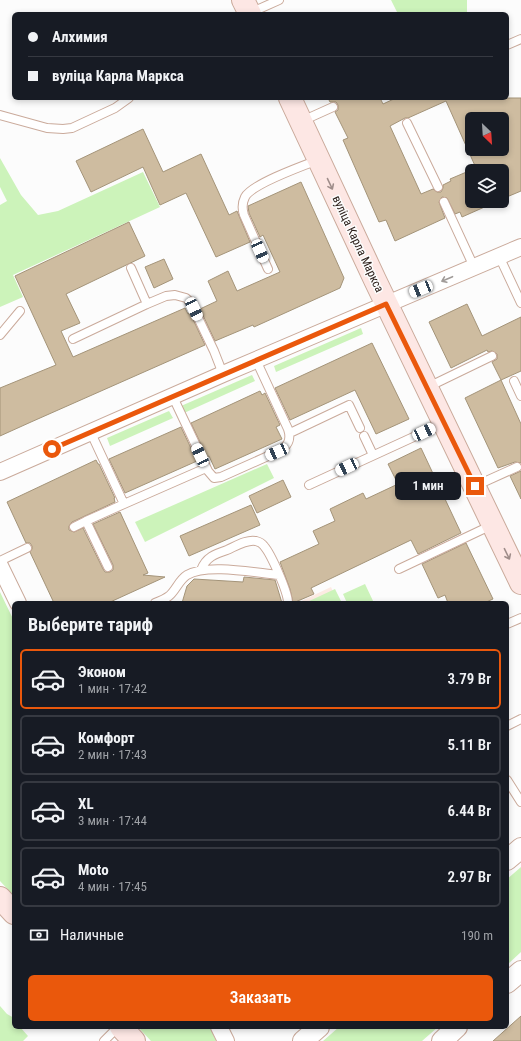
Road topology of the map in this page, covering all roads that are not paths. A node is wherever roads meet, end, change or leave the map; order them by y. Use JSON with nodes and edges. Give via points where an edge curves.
{"nodes":[{"id":1,"x":279,"y":0,"type":"edge"},
{"id":2,"x":248,"y":10,"type":"edge"},
{"id":3,"x":521,"y":39,"type":"edge"},
{"id":4,"x":509,"y":44,"type":"edge"},
{"id":5,"x":126,"y":100,"type":"edge"},
{"id":6,"x":291,"y":100,"type":"edge"},
{"id":7,"x":333,"y":107,"type":"dead end"},
{"id":8,"x":0,"y":115,"type":"edge"},
{"id":9,"x":301,"y":121,"type":"junction"},
{"id":10,"x":406,"y":123,"type":"dead end"},
{"id":11,"x":318,"y":159,"type":"junction"},
{"id":12,"x":438,"y":187,"type":"dead end"},
{"id":13,"x":444,"y":202,"type":"dead end"},
{"id":14,"x":521,"y":247,"type":"edge"},
{"id":15,"x":499,"y":256,"type":"junction"},
{"id":16,"x":474,"y":267,"type":"junction"},
{"id":17,"x":131,"y":268,"type":"dead end"},
{"id":18,"x":268,"y":269,"type":"dead end"},
{"id":19,"x":521,"y":303,"type":"edge"},
{"id":20,"x":147,"y":304,"type":"junction"},
{"id":21,"x":386,"y":304,"type":"junction"},
{"id":22,"x":20,"y":311,"type":"dead end"},
{"id":23,"x":0,"y":335,"type":"edge"},
{"id":24,"x":73,"y":339,"type":"dead end"},
{"id":25,"x":492,"y":356,"type":"dead end"},
{"id":26,"x":256,"y":360,"type":"junction"},
{"id":27,"x":223,"y":374,"type":"junction"},
{"id":28,"x":514,"y":381,"type":"dead end"},
{"id":29,"x":427,"y":388,"type":"junction"},
{"id":30,"x":173,"y":396,"type":"junction"},
{"id":31,"x":521,"y":396,"type":"edge"},
{"id":32,"x":444,"y":423,"type":"junction"},
{"id":33,"x":360,"y":428,"type":"dead end"},
{"id":34,"x":91,"y":432,"type":"junction"},
{"id":35,"x":290,"y":433,"type":"junction"},
{"id":36,"x":364,"y":436,"type":"dead end"},
{"id":37,"x":373,"y":456,"type":"junction"},
{"id":38,"x":517,"y":467,"type":"dead end"},
{"id":39,"x":206,"y":468,"type":"junction"},
{"id":40,"x":0,"y":472,"type":"edge"},
{"id":41,"x":309,"y":485,"type":"dead end"},
{"id":42,"x":475,"y":486,"type":"junction"},
{"id":43,"x":124,"y":504,"type":"junction"},
{"id":44,"x":86,"y":521,"type":"junction"},
{"id":45,"x":493,"y":525,"type":"junction"},
{"id":46,"x":74,"y":527,"type":"dead end"},
{"id":47,"x":27,"y":548,"type":"dead end"},
{"id":48,"x":0,"y":561,"type":"edge"},
{"id":49,"x":0,"y":566,"type":"edge"},
{"id":50,"x":108,"y":567,"type":"dead end"},
{"id":51,"x":399,"y":569,"type":"dead end"},
{"id":52,"x":201,"y":570,"type":"junction"},
{"id":53,"x":279,"y":575,"type":"junction"},
{"id":54,"x":520,"y":580,"type":"edge"},
{"id":55,"x":17,"y":601,"type":"edge"},
{"id":56,"x":159,"y":601,"type":"edge"},
{"id":57,"x":288,"y":601,"type":"edge"},
{"id":58,"x":521,"y":618,"type":"edge"},
{"id":59,"x":509,"y":623,"type":"edge"},
{"id":60,"x":521,"y":719,"type":"edge"},
{"id":61,"x":509,"y":725,"type":"edge"},
{"id":62,"x":509,"y":783,"type":"edge"},
{"id":63,"x":521,"y":802,"type":"edge"},
{"id":64,"x":521,"y":848,"type":"edge"},
{"id":65,"x":509,"y":858,"type":"edge"},
{"id":66,"x":0,"y":898,"type":"edge"},
{"id":67,"x":12,"y":911,"type":"edge"},
{"id":68,"x":521,"y":970,"type":"edge"},
{"id":69,"x":509,"y":981,"type":"edge"},
{"id":70,"x":118,"y":1029,"type":"edge"},
{"id":71,"x":122,"y":1029,"type":"edge"},
{"id":72,"x":220,"y":1029,"type":"edge"},
{"id":73,"x":317,"y":1029,"type":"edge"},
{"id":74,"x":455,"y":1029,"type":"edge"},
{"id":75,"x":104,"y":1041,"type":"edge"},
{"id":76,"x":134,"y":1041,"type":"edge"},
{"id":77,"x":226,"y":1041,"type":"edge"},
{"id":78,"x":303,"y":1041,"type":"edge"},
{"id":79,"x":442,"y":1041,"type":"edge"}],
"edges":[{"from":1,"to":2,"type":"lane"},
{"from":3,"to":4,"type":"lane"},
{"from":5,"to":8,"type":"lane","via":[[76,126],[63,129],[47,128]]},
{"from":6,"to":9,"type":"main road","name":"вуліца Карла Маркса"},
{"from":7,"to":9,"type":"lane"},
{"from":9,"to":11,"type":"main road","name":"вуліца Карла Маркса"},
{"from":10,"to":12,"type":"lane"},
{"from":11,"to":18,"type":"lane","via":[[254,188],[244,198],[242,210]]},
{"from":11,"to":21,"type":"main road","name":"вуліца Карла Маркса","one_way":true},
{"from":13,"to":16,"type":"lane"},
{"from":14,"to":15,"type":"street"},
{"from":15,"to":16,"type":"street"},
{"from":15,"to":19,"type":"lane"},
{"from":16,"to":21,"type":"street","one_way":true},
{"from":17,"to":20,"type":"lane"},
{"from":20,"to":24,"type":"lane"},
{"from":20,"to":27,"type":"lane","via":[[166,296],[186,298],[194,309]]},
{"from":21,"to":26,"type":"street"},
{"from":21,"to":29,"type":"main road","name":"вуліца Карла Маркса"},
{"from":22,"to":23,"type":"lane"},
{"from":25,"to":29,"type":"lane"},
{"from":26,"to":27,"type":"street"},
{"from":26,"to":35,"type":"lane"},
{"from":27,"to":30,"type":"street"},
{"from":28,"to":31,"type":"lane"},
{"from":29,"to":32,"type":"main road","name":"вуліца Карла Маркса"},
{"from":30,"to":34,"type":"street"},
{"from":30,"to":39,"type":"lane"},
{"from":32,"to":37,"type":"lane"},
{"from":32,"to":42,"type":"main road","name":"вуліца Карла Маркса"},
{"from":33,"to":35,"type":"lane","via":[[349,405]]},
{"from":34,"to":40,"type":"street"},
{"from":34,"to":43,"type":"lane"},
{"from":35,"to":39,"type":"lane","via":[[290,441],[285,447],[221,477],[212,476]]},
{"from":36,"to":37,"type":"lane"},
{"from":37,"to":41,"type":"lane"},
{"from":38,"to":42,"type":"lane"},
{"from":39,"to":43,"type":"lane"},
{"from":42,"to":45,"type":"main road","name":"вуліца Карла Маркса"},
{"from":43,"to":44,"type":"lane"},
{"from":44,"to":46,"type":"lane"},
{"from":44,"to":50,"type":"lane"},
{"from":45,"to":51,"type":"lane"},
{"from":45,"to":54,"type":"main road","name":"вуліца Карла Маркса","one_way":true},
{"from":47,"to":48,"type":"lane"},
{"from":49,"to":55,"type":"street"},
{"from":52,"to":53,"type":"lane"},
{"from":52,"to":53,"type":"lane","via":[[213,555],[252,541],[261,543],[267,549]]},
{"from":52,"to":56,"type":"lane","via":[[188,575],[169,596]]},
{"from":53,"to":57,"type":"lane"},
{"from":58,"to":59,"type":"lane"},
{"from":60,"to":61,"type":"lane"},
{"from":62,"to":63,"type":"lane"},
{"from":64,"to":65,"type":"street"},
{"from":66,"to":67,"type":"main road"},
{"from":68,"to":69,"type":"street"},
{"from":70,"to":75,"type":"lane"},
{"from":71,"to":76,"type":"main road"},
{"from":72,"to":77,"type":"street"},
{"from":73,"to":78,"type":"street"},
{"from":74,"to":79,"type":"street"}]}
